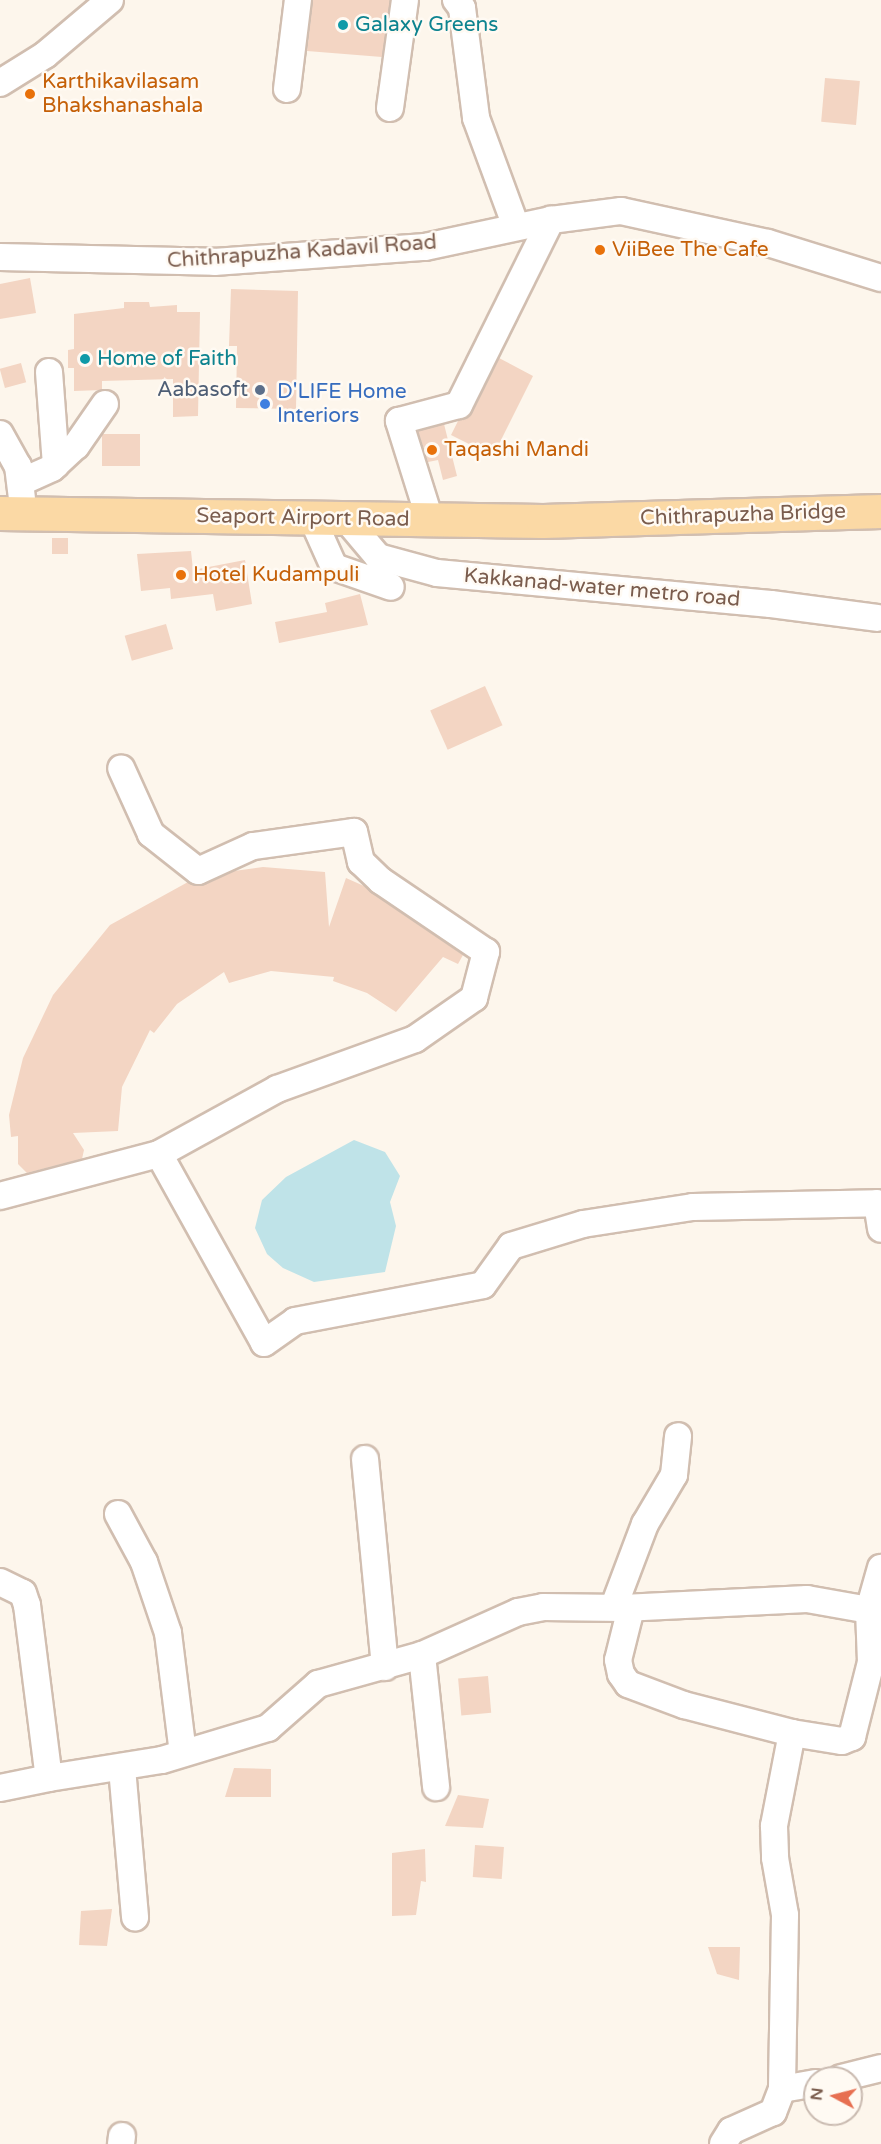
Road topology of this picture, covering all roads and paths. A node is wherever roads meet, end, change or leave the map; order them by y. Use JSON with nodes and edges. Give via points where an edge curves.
{"nodes":[{"id":1,"x":110,"y":0,"type":"edge"},
{"id":2,"x":298,"y":0,"type":"edge"},
{"id":3,"x":405,"y":0,"type":"edge"},
{"id":4,"x":456,"y":0,"type":"edge"},
{"id":5,"x":0,"y":83,"type":"edge"},
{"id":6,"x":287,"y":89,"type":"dead end"},
{"id":7,"x":390,"y":108,"type":"dead end"},
{"id":8,"x":550,"y":220,"type":"junction"},
{"id":9,"x":516,"y":227,"type":"junction"},
{"id":10,"x":0,"y":257,"type":"edge"},
{"id":11,"x":881,"y":278,"type":"edge"},
{"id":12,"x":50,"y":372,"type":"dead end"},
{"id":13,"x":105,"y":404,"type":"dead end"},
{"id":14,"x":0,"y":434,"type":"edge"},
{"id":15,"x":56,"y":465,"type":"junction"},
{"id":16,"x":14,"y":503,"type":"edge"},
{"id":17,"x":881,"y":511,"type":"edge"},
{"id":18,"x":312,"y":518,"type":"junction"},
{"id":19,"x":346,"y":519,"type":"junction"},
{"id":20,"x":605,"y":519,"type":"joint"},
{"id":21,"x":430,"y":520,"type":"junction"},
{"id":22,"x":391,"y":587,"type":"dead end"},
{"id":23,"x":877,"y":618,"type":"dead end"},
{"id":24,"x":121,"y":768,"type":"dead end"},
{"id":25,"x":159,"y":1154,"type":"junction"},
{"id":26,"x":0,"y":1196,"type":"edge"},
{"id":27,"x":881,"y":1229,"type":"edge"},
{"id":28,"x":678,"y":1436,"type":"dead end"},
{"id":29,"x":365,"y":1459,"type":"dead end"},
{"id":30,"x":118,"y":1514,"type":"dead end"},
{"id":31,"x":881,"y":1568,"type":"edge"},
{"id":32,"x":0,"y":1582,"type":"edge"},
{"id":33,"x":619,"y":1607,"type":"junction"},
{"id":34,"x":869,"y":1610,"type":"junction"},
{"id":35,"x":422,"y":1655,"type":"junction"},
{"id":36,"x":385,"y":1667,"type":"junction"},
{"id":37,"x":792,"y":1733,"type":"junction"},
{"id":38,"x":183,"y":1753,"type":"junction"},
{"id":39,"x":122,"y":1768,"type":"junction"},
{"id":40,"x":49,"y":1778,"type":"junction"},
{"id":41,"x":436,"y":1786,"type":"dead end"},
{"id":42,"x":0,"y":1788,"type":"edge"},
{"id":43,"x":135,"y":1917,"type":"dead end"},
{"id":44,"x":881,"y":2068,"type":"edge"},
{"id":45,"x":863,"y":2072,"type":"edge"},
{"id":46,"x":803,"y":2085,"type":"edge"},
{"id":47,"x":782,"y":2089,"type":"junction"},
{"id":48,"x":723,"y":2144,"type":"edge"}],
"edges":[{"from":1,"to":5,"type":"street","via":[[45,55]]},
{"from":2,"to":6,"type":"street"},
{"from":3,"to":7,"type":"street"},
{"from":4,"to":9,"type":"street","via":[[462,8],[476,118]]},
{"from":8,"to":9,"type":"street","name":"Chithrapuzha Kadavil Road"},
{"from":8,"to":11,"type":"street","name":"Chithrapuzha Kadavil Road","via":[[621,211],[768,243]]},
{"from":8,"to":21,"type":"street","via":[[459,405],[399,421]]},
{"from":9,"to":10,"type":"street","name":"Chithrapuzha Kadavil Road","via":[[424,247],[214,262]]},
{"from":12,"to":15,"type":"street"},
{"from":13,"to":15,"type":"street","via":[[76,446]]},
{"from":14,"to":16,"type":"street","via":[[18,466]]},
{"from":15,"to":16,"type":"street"},
{"from":16,"to":18,"type":"main road","name":"Seaport Airport Road"},
{"from":17,"to":20,"type":"main road","name":"Chithrapuzha Bridge"},
{"from":18,"to":19,"type":"main road","name":"Seaport Airport Road"},
{"from":18,"to":22,"type":"street","via":[[334,567]]},
{"from":19,"to":21,"type":"main road","name":"Seaport Airport Road"},
{"from":19,"to":23,"type":"street","name":"Kakkanad-water metro road","via":[[378,557],[437,573],[771,604]]},
{"from":20,"to":21,"type":"main road","name":"Seaport Airport Road"},
{"from":24,"to":25,"type":"street","via":[[151,834],[198,871],[253,846],[354,832],[360,862],[381,881],[486,952],[474,998],[415,1039],[277,1089]]},
{"from":25,"to":26,"type":"street"},
{"from":25,"to":27,"type":"street","via":[[264,1343],[296,1321],[483,1285],[511,1246],[583,1224],[693,1207],[877,1203]]},
{"from":28,"to":33,"type":"street","via":[[674,1475],[645,1524]]},
{"from":29,"to":36,"type":"street"},
{"from":30,"to":38,"type":"street","via":[[144,1562],[168,1634]]},
{"from":31,"to":34,"type":"street"},
{"from":32,"to":40,"type":"street","via":[[24,1593]]},
{"from":33,"to":34,"type":"street","via":[[807,1599]]},
{"from":33,"to":35,"type":"street","via":[[543,1607],[518,1612]]},
{"from":33,"to":37,"type":"street","via":[[630,1612],[618,1660],[628,1684],[677,1702]]},
{"from":34,"to":37,"type":"street","via":[[871,1662],[852,1737],[842,1741]]},
{"from":35,"to":36,"type":"street"},
{"from":35,"to":41,"type":"street"},
{"from":36,"to":38,"type":"street","via":[[318,1684],[268,1728]]},
{"from":37,"to":47,"type":"street","via":[[774,1826],[786,1950]]},
{"from":38,"to":39,"type":"street"},
{"from":39,"to":40,"type":"street"},
{"from":39,"to":43,"type":"street"},
{"from":40,"to":42,"type":"street"},
{"from":44,"to":45,"type":"street"},
{"from":46,"to":47,"type":"street"},
{"from":47,"to":48,"type":"street","via":[[772,2112],[731,2131]]}]}
